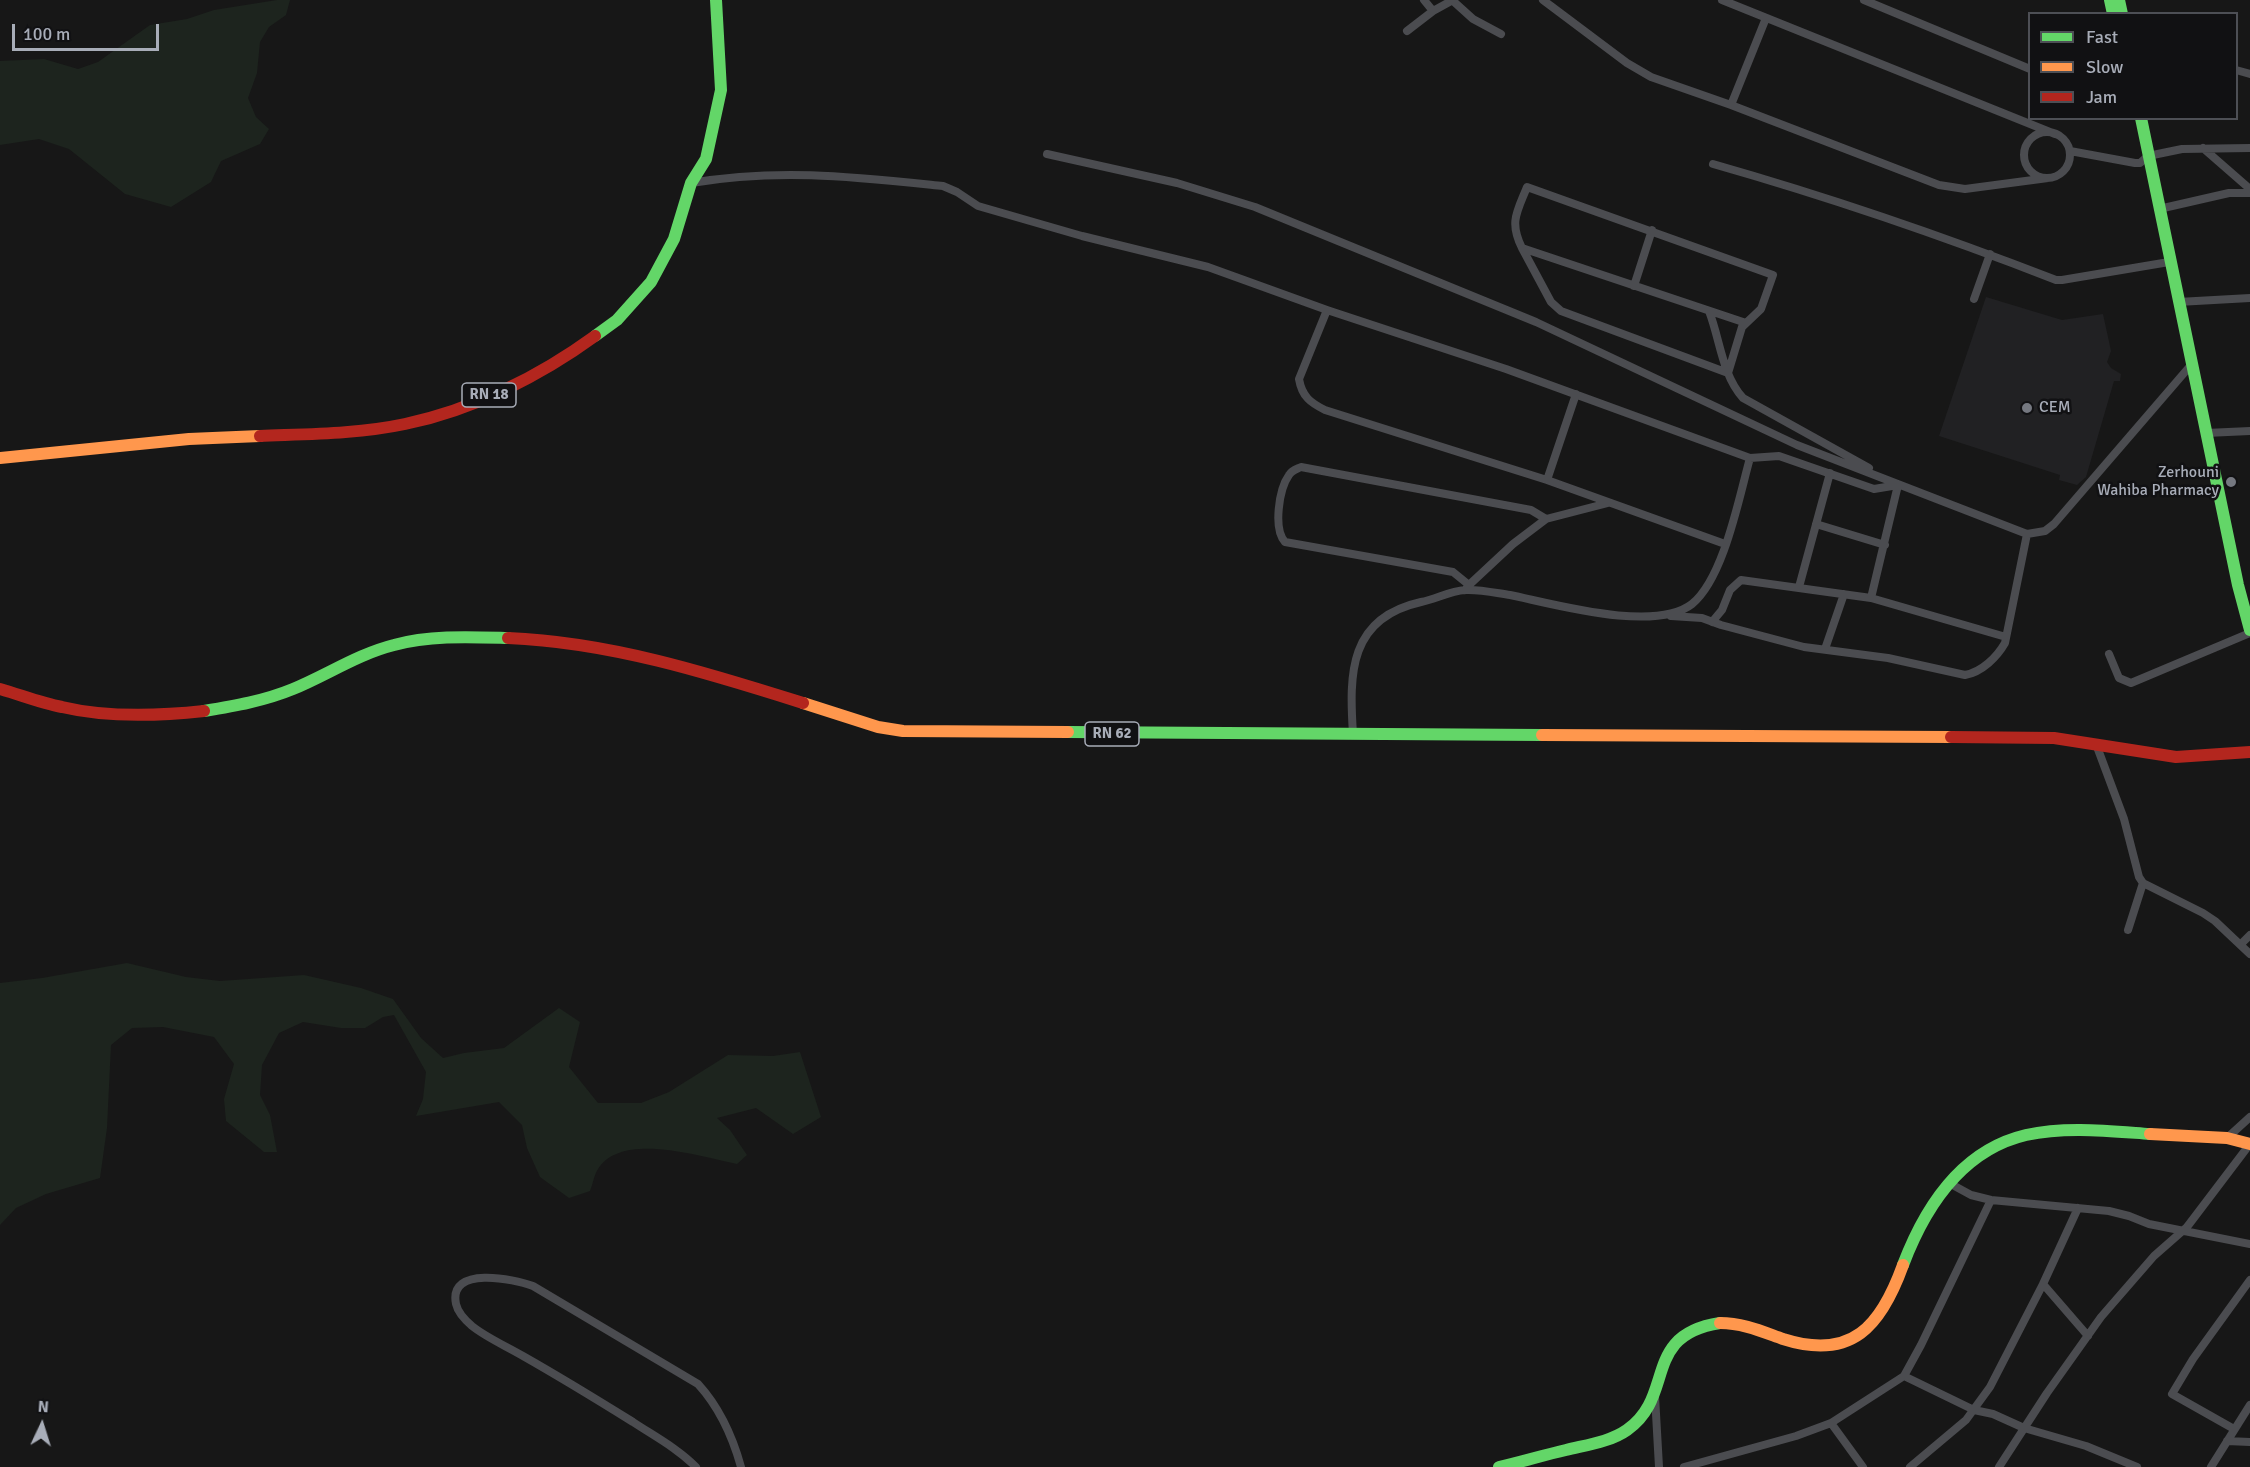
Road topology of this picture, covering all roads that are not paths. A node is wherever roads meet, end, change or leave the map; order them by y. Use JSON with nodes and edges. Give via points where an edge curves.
{"nodes":[{"id":1,"x":716,"y":0,"type":"edge"},
{"id":2,"x":1424,"y":0,"type":"edge"},
{"id":3,"x":1453,"y":0,"type":"edge"},
{"id":4,"x":1544,"y":0,"type":"edge"},
{"id":5,"x":1722,"y":0,"type":"edge"},
{"id":6,"x":1864,"y":0,"type":"edge"},
{"id":7,"x":1433,"y":11,"type":"junction"},
{"id":8,"x":1766,"y":18,"type":"junction"},
{"id":9,"x":1407,"y":31,"type":"dead end"},
{"id":10,"x":1502,"y":34,"type":"dead end"},
{"id":11,"x":2028,"y":68,"type":"edge"},
{"id":12,"x":1731,"y":105,"type":"junction"},
{"id":13,"x":2141,"y":120,"type":"edge"},
{"id":14,"x":2055,"y":134,"type":"junction"},
{"id":15,"x":2203,"y":148,"type":"junction"},
{"id":16,"x":2250,"y":148,"type":"edge"},
{"id":17,"x":2070,"y":152,"type":"junction"},
{"id":18,"x":1047,"y":154,"type":"dead end"},
{"id":19,"x":2148,"y":156,"type":"junction"},
{"id":20,"x":1713,"y":164,"type":"dead end"},
{"id":21,"x":2048,"y":178,"type":"junction"},
{"id":22,"x":691,"y":183,"type":"junction"},
{"id":23,"x":2250,"y":191,"type":"edge"},
{"id":24,"x":2159,"y":208,"type":"junction"},
{"id":25,"x":1652,"y":230,"type":"junction"},
{"id":26,"x":1522,"y":248,"type":"junction"},
{"id":27,"x":1990,"y":254,"type":"junction"},
{"id":28,"x":2169,"y":262,"type":"junction"},
{"id":29,"x":1634,"y":286,"type":"junction"},
{"id":30,"x":2250,"y":298,"type":"edge"},
{"id":31,"x":1974,"y":299,"type":"dead end"},
{"id":32,"x":2178,"y":302,"type":"junction"},
{"id":33,"x":1327,"y":310,"type":"junction"},
{"id":34,"x":1709,"y":311,"type":"junction"},
{"id":35,"x":1746,"y":323,"type":"junction"},
{"id":36,"x":2192,"y":365,"type":"junction"},
{"id":37,"x":1728,"y":374,"type":"junction"},
{"id":38,"x":1576,"y":394,"type":"junction"},
{"id":39,"x":2250,"y":431,"type":"edge"},
{"id":40,"x":2206,"y":433,"type":"junction"},
{"id":41,"x":0,"y":458,"type":"edge"},
{"id":42,"x":1750,"y":458,"type":"junction"},
{"id":43,"x":1830,"y":473,"type":"junction"},
{"id":44,"x":1547,"y":480,"type":"junction"},
{"id":45,"x":1898,"y":485,"type":"junction"},
{"id":46,"x":1608,"y":503,"type":"junction"},
{"id":47,"x":1546,"y":519,"type":"junction"},
{"id":48,"x":1816,"y":524,"type":"junction"},
{"id":49,"x":2027,"y":534,"type":"junction"},
{"id":50,"x":1725,"y":544,"type":"junction"},
{"id":51,"x":1885,"y":545,"type":"junction"},
{"id":52,"x":1467,"y":587,"type":"junction"},
{"id":53,"x":1799,"y":587,"type":"junction"},
{"id":54,"x":1844,"y":594,"type":"junction"},
{"id":55,"x":1871,"y":598,"type":"junction"},
{"id":56,"x":1664,"y":615,"type":"junction"},
{"id":57,"x":1712,"y":622,"type":"junction"},
{"id":58,"x":2250,"y":627,"type":"edge"},
{"id":59,"x":2006,"y":638,"type":"junction"},
{"id":60,"x":1825,"y":650,"type":"junction"},
{"id":61,"x":2109,"y":654,"type":"dead end"},
{"id":62,"x":0,"y":689,"type":"edge"},
{"id":63,"x":1353,"y":734,"type":"junction"},
{"id":64,"x":2096,"y":744,"type":"junction"},
{"id":65,"x":2250,"y":752,"type":"edge"},
{"id":66,"x":2143,"y":883,"type":"junction"},
{"id":67,"x":2128,"y":930,"type":"dead end"},
{"id":68,"x":2250,"y":935,"type":"edge"},
{"id":69,"x":2241,"y":944,"type":"junction"},
{"id":70,"x":2250,"y":954,"type":"edge"},
{"id":71,"x":2250,"y":1117,"type":"edge"},
{"id":72,"x":2227,"y":1138,"type":"junction"},
{"id":73,"x":2250,"y":1144,"type":"edge"},
{"id":74,"x":1949,"y":1183,"type":"junction"},
{"id":75,"x":1991,"y":1200,"type":"junction"},
{"id":76,"x":2078,"y":1208,"type":"junction"},
{"id":77,"x":2183,"y":1231,"type":"junction"},
{"id":78,"x":2250,"y":1244,"type":"edge"},
{"id":79,"x":2250,"y":1280,"type":"edge"},
{"id":80,"x":2043,"y":1284,"type":"junction"},
{"id":81,"x":2088,"y":1336,"type":"junction"},
{"id":82,"x":1904,"y":1376,"type":"junction"},
{"id":83,"x":1654,"y":1394,"type":"junction"},
{"id":84,"x":2250,"y":1405,"type":"edge"},
{"id":85,"x":1974,"y":1410,"type":"junction"},
{"id":86,"x":1831,"y":1423,"type":"junction"},
{"id":87,"x":2024,"y":1428,"type":"junction"},
{"id":88,"x":2234,"y":1429,"type":"junction"},
{"id":89,"x":2227,"y":1441,"type":"junction"},
{"id":90,"x":2250,"y":1442,"type":"edge"},
{"id":91,"x":1689,"y":1466,"type":"edge"},
{"id":92,"x":696,"y":1467,"type":"edge"},
{"id":93,"x":741,"y":1467,"type":"edge"},
{"id":94,"x":1499,"y":1467,"type":"edge"},
{"id":95,"x":1659,"y":1467,"type":"edge"},
{"id":96,"x":1863,"y":1467,"type":"edge"},
{"id":97,"x":1910,"y":1467,"type":"edge"},
{"id":98,"x":1999,"y":1467,"type":"edge"},
{"id":99,"x":2137,"y":1467,"type":"edge"},
{"id":100,"x":2211,"y":1467,"type":"edge"}],
"edges":[{"from":1,"to":22,"type":"main road","number":"RN 18","via":[[722,90],[706,159]]},
{"from":2,"to":7,"type":"street"},
{"from":3,"to":7,"type":"street"},
{"from":3,"to":10,"type":"street","via":[[1473,19]]},
{"from":4,"to":12,"type":"street","via":[[1651,78]]},
{"from":5,"to":8,"type":"street"},
{"from":6,"to":11,"type":"street"},
{"from":7,"to":9,"type":"street"},
{"from":8,"to":12,"type":"street"},
{"from":8,"to":14,"type":"street"},
{"from":12,"to":21,"type":"street","via":[[1939,185],[1965,189]]},
{"from":13,"to":19,"type":"main road"},
{"from":14,"to":17,"type":"street"},
{"from":14,"to":21,"type":"street","via":[[2040,133],[2024,151],[2026,166],[2032,173]]},
{"from":15,"to":16,"type":"street"},
{"from":15,"to":19,"type":"street"},
{"from":15,"to":23,"type":"street"},
{"from":17,"to":19,"type":"street","via":[[2134,163]]},
{"from":17,"to":21,"type":"street","via":[[2063,173]]},
{"from":18,"to":45,"type":"street","via":[[1177,183],[1255,207],[1536,322],[1797,445]]},
{"from":19,"to":24,"type":"main road"},
{"from":20,"to":27,"type":"street"},
{"from":22,"to":33,"type":"street","via":[[777,174],[943,186],[978,206],[1192,262]]},
{"from":22,"to":41,"type":"main road","number":"RN 18","via":[[674,239],[651,282],[617,320],[566,357],[510,387],[449,412],[405,424],[341,432],[189,440]]},
{"from":23,"to":24,"type":"street"},
{"from":24,"to":28,"type":"main road"},
{"from":25,"to":26,"type":"street","via":[[1527,187],[1514,221]]},
{"from":25,"to":29,"type":"street"},
{"from":25,"to":35,"type":"street","via":[[1773,275],[1761,309]]},
{"from":26,"to":29,"type":"street"},
{"from":26,"to":37,"type":"street","via":[[1551,302],[1561,311]]},
{"from":27,"to":28,"type":"street","via":[[2062,280]]},
{"from":27,"to":31,"type":"street"},
{"from":28,"to":32,"type":"main road"},
{"from":29,"to":34,"type":"street"},
{"from":30,"to":32,"type":"street"},
{"from":32,"to":36,"type":"main road"},
{"from":33,"to":38,"type":"street"},
{"from":33,"to":44,"type":"street","via":[[1299,380],[1310,403]]},
{"from":34,"to":35,"type":"street"},
{"from":34,"to":37,"type":"street"},
{"from":35,"to":37,"type":"street"},
{"from":36,"to":40,"type":"main road"},
{"from":36,"to":49,"type":"street","via":[[2054,524],[2045,531]]},
{"from":37,"to":45,"type":"street","via":[[1743,398]]},
{"from":38,"to":42,"type":"street"},
{"from":38,"to":44,"type":"street"},
{"from":39,"to":40,"type":"street"},
{"from":40,"to":58,"type":"main road"},
{"from":42,"to":43,"type":"street","via":[[1779,456]]},
{"from":42,"to":50,"type":"street"},
{"from":43,"to":45,"type":"street","via":[[1874,489]]},
{"from":43,"to":48,"type":"street"},
{"from":44,"to":46,"type":"street"},
{"from":45,"to":49,"type":"street"},
{"from":45,"to":51,"type":"street"},
{"from":46,"to":47,"type":"street"},
{"from":46,"to":50,"type":"street"},
{"from":47,"to":52,"type":"street"},
{"from":47,"to":52,"type":"street","via":[[1531,510],[1324,471],[1301,467],[1291,472],[1283,486],[1278,526],[1285,542],[1454,572]]},
{"from":48,"to":51,"type":"street"},
{"from":48,"to":53,"type":"street"},
{"from":49,"to":59,"type":"street"},
{"from":50,"to":56,"type":"street","via":[[1702,593],[1691,604]]},
{"from":51,"to":55,"type":"street"},
{"from":52,"to":56,"type":"street","via":[[1624,616]]},
{"from":52,"to":63,"type":"street","via":[[1396,610],[1371,629],[1352,675]]},
{"from":53,"to":54,"type":"street"},
{"from":53,"to":57,"type":"street","via":[[1741,580],[1730,590]]},
{"from":54,"to":55,"type":"street"},
{"from":54,"to":60,"type":"street"},
{"from":55,"to":59,"type":"street"},
{"from":56,"to":57,"type":"street"},
{"from":57,"to":60,"type":"street"},
{"from":58,"to":61,"type":"street","via":[[2131,683],[2119,678]]},
{"from":59,"to":60,"type":"street","via":[[1998,654],[1965,675],[1888,658]]},
{"from":62,"to":63,"type":"main road","number":"RN 62","via":[[102,713],[215,710],[277,695],[373,650],[410,641],[535,639],[697,671],[878,727],[903,731]]},
{"from":63,"to":64,"type":"main road","number":"RN 62","via":[[2054,738]]},
{"from":64,"to":65,"type":"main road","number":"RN 62","via":[[2176,757]]},
{"from":64,"to":66,"type":"street"},
{"from":66,"to":67,"type":"street"},
{"from":66,"to":69,"type":"street","via":[[2203,913]]},
{"from":68,"to":69,"type":"street"},
{"from":69,"to":70,"type":"street"},
{"from":71,"to":72,"type":"street"},
{"from":72,"to":73,"type":"main road"},
{"from":72,"to":74,"type":"main road","via":[[2047,1130],[1996,1144],[1967,1163]]},
{"from":73,"to":77,"type":"street"},
{"from":74,"to":75,"type":"street"},
{"from":74,"to":83,"type":"main road","via":[[1925,1216],[1888,1299],[1875,1321],[1862,1333],[1821,1348],[1746,1327],[1704,1325],[1688,1331],[1672,1344]]},
{"from":75,"to":76,"type":"street"},
{"from":75,"to":82,"type":"street"},
{"from":76,"to":77,"type":"street","via":[[2109,1211]]},
{"from":76,"to":80,"type":"street"},
{"from":77,"to":78,"type":"street"},
{"from":77,"to":81,"type":"street","via":[[2154,1256]]},
{"from":79,"to":88,"type":"street","via":[[2172,1394]]},
{"from":80,"to":81,"type":"street"},
{"from":80,"to":85,"type":"street"},
{"from":81,"to":87,"type":"street"},
{"from":82,"to":85,"type":"street"},
{"from":82,"to":86,"type":"street"},
{"from":83,"to":94,"type":"main road","via":[[1642,1416],[1629,1429],[1606,1440]]},
{"from":83,"to":95,"type":"street"},
{"from":84,"to":88,"type":"street"},
{"from":85,"to":87,"type":"street"},
{"from":85,"to":97,"type":"street"},
{"from":86,"to":91,"type":"street"},
{"from":86,"to":96,"type":"street"},
{"from":87,"to":98,"type":"street"},
{"from":87,"to":99,"type":"street","via":[[2086,1446]]},
{"from":88,"to":89,"type":"street"},
{"from":89,"to":90,"type":"street"},
{"from":89,"to":100,"type":"street"},
{"from":92,"to":93,"type":"street","via":[[571,1383],[473,1327],[456,1304],[459,1287],[471,1279],[482,1278],[533,1286],[698,1384],[727,1430]]}]}
